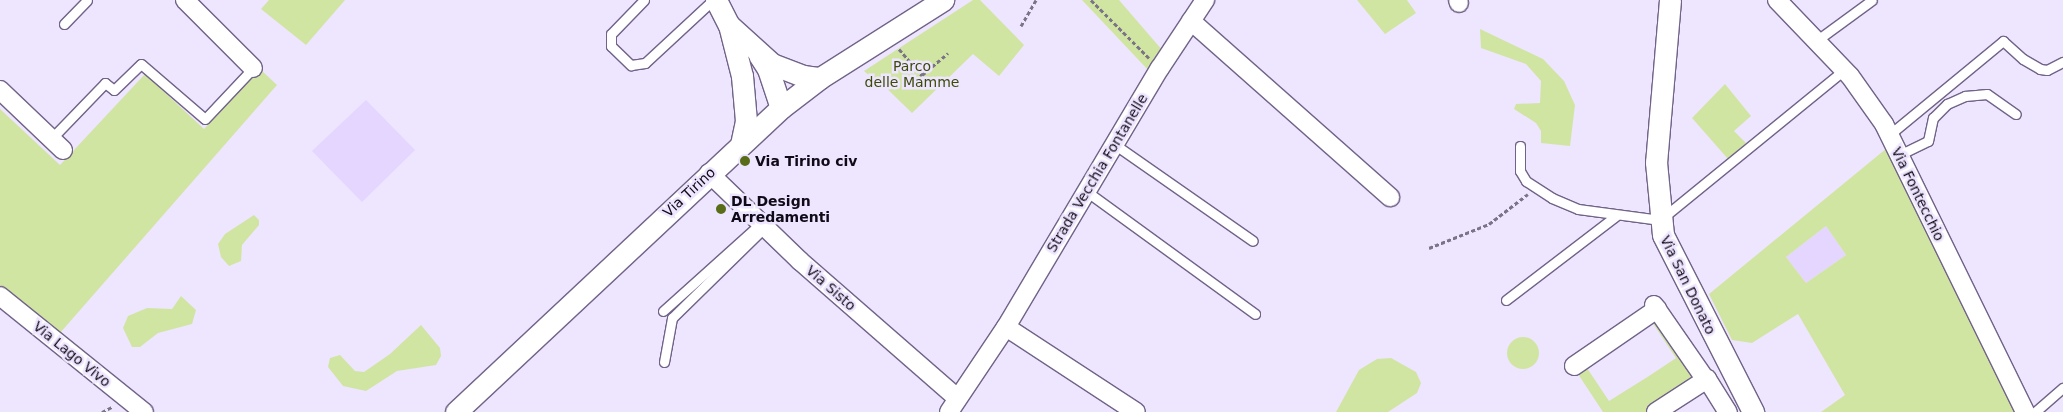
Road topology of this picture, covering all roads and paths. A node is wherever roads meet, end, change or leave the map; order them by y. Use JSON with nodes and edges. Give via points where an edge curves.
{"nodes":[{"id":1,"x":87,"y":0,"type":"edge"},
{"id":2,"x":185,"y":0,"type":"edge"},
{"id":3,"x":644,"y":0,"type":"edge"},
{"id":4,"x":714,"y":0,"type":"edge"},
{"id":5,"x":943,"y":0,"type":"edge"},
{"id":6,"x":1036,"y":0,"type":"edge"},
{"id":7,"x":1091,"y":0,"type":"edge"},
{"id":8,"x":1205,"y":0,"type":"edge"},
{"id":9,"x":1670,"y":0,"type":"edge"},
{"id":10,"x":1777,"y":0,"type":"edge"},
{"id":11,"x":1872,"y":0,"type":"edge"},
{"id":12,"x":1191,"y":21,"type":"junction"},
{"id":13,"x":64,"y":24,"type":"dead end"},
{"id":14,"x":729,"y":25,"type":"junction"},
{"id":15,"x":1021,"y":26,"type":"dead end"},
{"id":16,"x":1816,"y":40,"type":"junction"},
{"id":17,"x":898,"y":48,"type":"dead end"},
{"id":18,"x":948,"y":53,"type":"dead end"},
{"id":19,"x":759,"y":54,"type":"junction"},
{"id":20,"x":2063,"y":62,"type":"edge"},
{"id":21,"x":253,"y":68,"type":"joint"},
{"id":22,"x":1160,"y":68,"type":"junction"},
{"id":23,"x":1844,"y":70,"type":"junction"},
{"id":24,"x":742,"y":76,"type":"junction"},
{"id":25,"x":820,"y":78,"type":"junction"},
{"id":26,"x":0,"y":90,"type":"edge"},
{"id":27,"x":781,"y":108,"type":"junction"},
{"id":28,"x":2016,"y":114,"type":"dead end"},
{"id":29,"x":1889,"y":135,"type":"junction"},
{"id":30,"x":57,"y":144,"type":"joint"},
{"id":31,"x":741,"y":144,"type":"junction"},
{"id":32,"x":1114,"y":144,"type":"junction"},
{"id":33,"x":1520,"y":146,"type":"dead end"},
{"id":34,"x":1899,"y":156,"type":"junction"},
{"id":35,"x":709,"y":173,"type":"junction"},
{"id":36,"x":1537,"y":188,"type":"junction"},
{"id":37,"x":1086,"y":191,"type":"junction"},
{"id":38,"x":1390,"y":197,"type":"dead end"},
{"id":39,"x":1616,"y":216,"type":"junction"},
{"id":40,"x":1660,"y":220,"type":"junction"},
{"id":41,"x":763,"y":225,"type":"junction"},
{"id":42,"x":1253,"y":241,"type":"dead end"},
{"id":43,"x":1429,"y":248,"type":"dead end"},
{"id":44,"x":0,"y":296,"type":"edge"},
{"id":45,"x":1506,"y":300,"type":"dead end"},
{"id":46,"x":663,"y":311,"type":"dead end"},
{"id":47,"x":1255,"y":314,"type":"dead end"},
{"id":48,"x":1006,"y":327,"type":"junction"},
{"id":49,"x":664,"y":362,"type":"dead end"},
{"id":50,"x":1574,"y":366,"type":"dead end"},
{"id":51,"x":1706,"y":380,"type":"junction"},
{"id":52,"x":2063,"y":388,"type":"edge"},
{"id":53,"x":953,"y":405,"type":"edge"},
{"id":54,"x":144,"y":412,"type":"edge"},
{"id":55,"x":456,"y":412,"type":"edge"},
{"id":56,"x":1136,"y":412,"type":"edge"},
{"id":57,"x":1656,"y":412,"type":"edge"},
{"id":58,"x":1728,"y":412,"type":"edge"},
{"id":59,"x":1753,"y":412,"type":"edge"},
{"id":60,"x":2026,"y":412,"type":"edge"},
{"id":61,"x":2035,"y":412,"type":"edge"}],
"edges":[{"from":1,"to":13,"type":"lane"},
{"from":2,"to":21,"type":"street"},
{"from":3,"to":4,"type":"lane","via":[[611,34],[611,46],[631,65],[645,63]]},
{"from":4,"to":14,"type":"street"},
{"from":5,"to":25,"type":"street","name":"Via Tirino"},
{"from":6,"to":15,"type":"path"},
{"from":7,"to":22,"type":"path"},
{"from":8,"to":12,"type":"street","name":"Strada Vecchia Fontanelle"},
{"from":9,"to":40,"type":"street","name":"Via San Donato","via":[[1656,162]]},
{"from":10,"to":16,"type":"street","name":"Via Fontecchio"},
{"from":11,"to":16,"type":"lane"},
{"from":12,"to":22,"type":"street","name":"Strada Vecchia Fontanelle"},
{"from":12,"to":38,"type":"street"},
{"from":14,"to":19,"type":"street"},
{"from":14,"to":24,"type":"street"},
{"from":16,"to":23,"type":"street","name":"Via Fontecchio"},
{"from":17,"to":18,"type":"path","via":[[922,75]]},
{"from":19,"to":25,"type":"street","via":[[787,72]]},
{"from":19,"to":27,"type":"street","via":[[768,69]]},
{"from":20,"to":29,"type":"lane","via":[[2047,70],[2040,69],[2023,60],[2003,41]]},
{"from":21,"to":30,"type":"lane","via":[[204,119],[141,64],[114,90],[105,83]]},
{"from":22,"to":32,"type":"street","name":"Strada Vecchia Fontanelle"},
{"from":23,"to":29,"type":"street","name":"Via Fontecchio"},
{"from":23,"to":40,"type":"lane"},
{"from":24,"to":27,"type":"street","via":[[755,92]]},
{"from":24,"to":31,"type":"street","via":[[746,122]]},
{"from":25,"to":27,"type":"street","name":"Via Tirino"},
{"from":26,"to":30,"type":"street"},
{"from":27,"to":31,"type":"street","name":"Via Tirino"},
{"from":28,"to":34,"type":"lane","via":[[1987,94],[1965,96],[1947,104],[1933,118],[1928,141]]},
{"from":29,"to":34,"type":"street","name":"Via Fontecchio"},
{"from":31,"to":35,"type":"street","name":"Via Tirino"},
{"from":32,"to":37,"type":"street","name":"Strada Vecchia Fontanelle"},
{"from":32,"to":42,"type":"lane"},
{"from":33,"to":36,"type":"lane","via":[[1520,172]]},
{"from":34,"to":60,"type":"street","name":"Via Fontecchio"},
{"from":35,"to":41,"type":"street","name":"Via Sisto"},
{"from":35,"to":55,"type":"street","name":"Via Tirino"},
{"from":36,"to":39,"type":"lane","via":[[1578,209]]},
{"from":36,"to":43,"type":"path","via":[[1488,224]]},
{"from":37,"to":47,"type":"lane"},
{"from":37,"to":48,"type":"street","name":"Strada Vecchia Fontanelle"},
{"from":39,"to":40,"type":"lane"},
{"from":39,"to":45,"type":"lane"},
{"from":40,"to":59,"type":"street","name":"Via San Donato","via":[[1669,252]]},
{"from":41,"to":46,"type":"lane"},
{"from":41,"to":49,"type":"lane","via":[[672,318]]},
{"from":41,"to":53,"type":"street","name":"Via Sisto"},
{"from":44,"to":54,"type":"street","name":"Via Lago Vivo"},
{"from":48,"to":53,"type":"street","name":"Strada Vecchia Fontanelle"},
{"from":48,"to":56,"type":"street"},
{"from":50,"to":51,"type":"street","via":[[1656,307]]},
{"from":51,"to":57,"type":"street"},
{"from":51,"to":58,"type":"street"},
{"from":52,"to":61,"type":"lane"}]}
